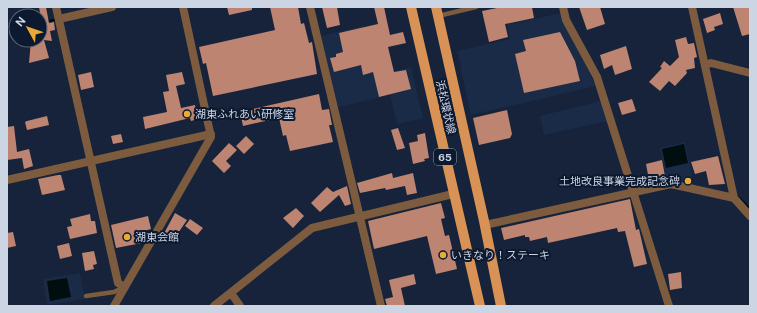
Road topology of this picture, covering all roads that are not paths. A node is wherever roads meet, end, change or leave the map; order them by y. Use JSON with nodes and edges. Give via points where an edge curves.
{"nodes":[{"id":1,"x":56,"y":7,"type":"edge"},
{"id":2,"x":112,"y":7,"type":"edge"},
{"id":3,"x":183,"y":7,"type":"edge"},
{"id":4,"x":310,"y":7,"type":"edge"},
{"id":5,"x":411,"y":7,"type":"edge"},
{"id":6,"x":476,"y":7,"type":"edge"},
{"id":7,"x":563,"y":7,"type":"edge"},
{"id":8,"x":692,"y":7,"type":"edge"},
{"id":9,"x":437,"y":11,"type":"edge"},
{"id":10,"x":59,"y":19,"type":"junction"},
{"id":11,"x":704,"y":65,"type":"junction"},
{"id":12,"x":750,"y":73,"type":"edge"},
{"id":13,"x":211,"y":134,"type":"junction"},
{"id":14,"x":91,"y":162,"type":"junction"},
{"id":15,"x":7,"y":180,"type":"edge"},
{"id":16,"x":633,"y":192,"type":"junction"},
{"id":17,"x":453,"y":194,"type":"junction"},
{"id":18,"x":734,"y":198,"type":"junction"},
{"id":19,"x":750,"y":216,"type":"edge"},
{"id":20,"x":360,"y":217,"type":"junction"},
{"id":21,"x":485,"y":225,"type":"junction"},
{"id":22,"x":124,"y":287,"type":"junction"},
{"id":23,"x":231,"y":293,"type":"junction"},
{"id":24,"x":86,"y":296,"type":"dead end"},
{"id":25,"x":114,"y":306,"type":"edge"},
{"id":26,"x":214,"y":306,"type":"edge"},
{"id":27,"x":240,"y":306,"type":"edge"},
{"id":28,"x":381,"y":306,"type":"edge"},
{"id":29,"x":480,"y":306,"type":"edge"},
{"id":30,"x":501,"y":306,"type":"edge"},
{"id":31,"x":669,"y":306,"type":"edge"}],
"edges":[{"from":1,"to":10,"type":"street"},
{"from":2,"to":10,"type":"street"},
{"from":3,"to":13,"type":"street"},
{"from":4,"to":20,"type":"street"},
{"from":5,"to":17,"type":"main road","name":"浜松環状線","number":"65"},
{"from":6,"to":9,"type":"lane"},
{"from":7,"to":16,"type":"street","via":[[566,20],[596,77]]},
{"from":8,"to":11,"type":"street"},
{"from":9,"to":21,"type":"main road","name":"浜松環状線","number":"65"},
{"from":10,"to":14,"type":"street"},
{"from":11,"to":12,"type":"street","via":[[711,63]]},
{"from":11,"to":18,"type":"street"},
{"from":13,"to":14,"type":"street"},
{"from":13,"to":22,"type":"street","via":[[208,144]]},
{"from":14,"to":15,"type":"street"},
{"from":14,"to":22,"type":"street","via":[[118,283]]},
{"from":16,"to":18,"type":"street","via":[[670,184]]},
{"from":16,"to":21,"type":"street"},
{"from":16,"to":31,"type":"street"},
{"from":17,"to":20,"type":"street"},
{"from":17,"to":29,"type":"main road","name":"浜松環状線","number":"65"},
{"from":18,"to":19,"type":"street"},
{"from":20,"to":23,"type":"street","via":[[312,228]]},
{"from":20,"to":28,"type":"street"},
{"from":21,"to":30,"type":"main road","name":"浜松環状線","number":"65"},
{"from":22,"to":24,"type":"lane","via":[[114,292]]},
{"from":22,"to":25,"type":"street"},
{"from":23,"to":26,"type":"street"},
{"from":23,"to":27,"type":"street"}]}
